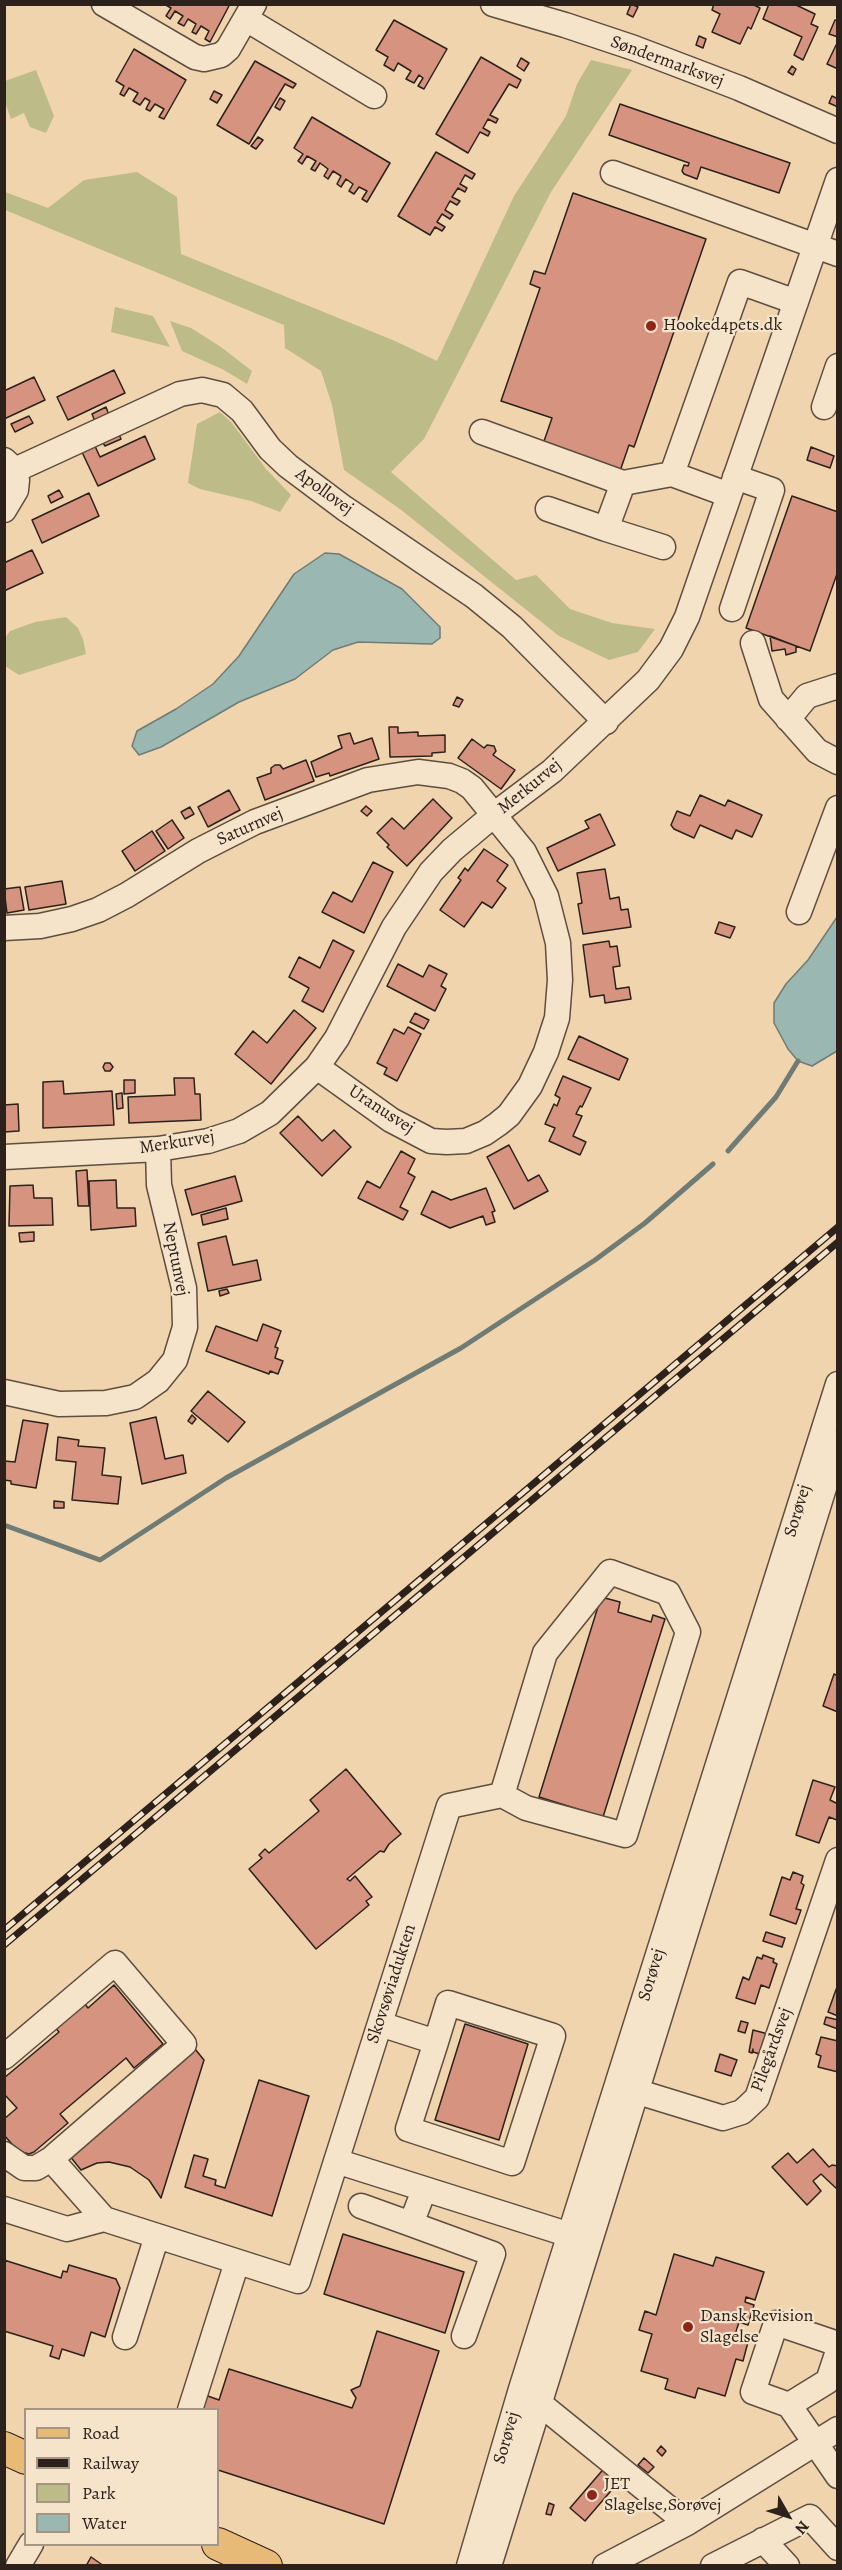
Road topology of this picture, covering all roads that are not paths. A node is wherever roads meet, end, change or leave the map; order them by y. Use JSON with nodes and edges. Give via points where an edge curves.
{"nodes":[{"id":1,"x":104,"y":4,"type":"edge"},
{"id":2,"x":493,"y":4,"type":"edge"},
{"id":3,"x":250,"y":12,"type":"edge"},
{"id":4,"x":374,"y":96,"type":"dead end"},
{"id":5,"x":837,"y":131,"type":"edge"},
{"id":6,"x":613,"y":173,"type":"dead end"},
{"id":7,"x":837,"y":180,"type":"edge"},
{"id":8,"x":815,"y":246,"type":"junction"},
{"id":9,"x":837,"y":254,"type":"edge"},
{"id":10,"x":796,"y":302,"type":"junction"},
{"id":11,"x":837,"y":366,"type":"edge"},
{"id":12,"x":824,"y":407,"type":"dead end"},
{"id":13,"x":482,"y":432,"type":"dead end"},
{"id":14,"x":10,"y":465,"type":"edge"},
{"id":15,"x":672,"y":474,"type":"junction"},
{"id":16,"x":623,"y":483,"type":"junction"},
{"id":17,"x":732,"y":486,"type":"junction"},
{"id":18,"x":548,"y":509,"type":"dead end"},
{"id":19,"x":4,"y":510,"type":"edge"},
{"id":20,"x":606,"y":529,"type":"junction"},
{"id":21,"x":663,"y":547,"type":"dead end"},
{"id":22,"x":732,"y":609,"type":"dead end"},
{"id":23,"x":753,"y":643,"type":"dead end"},
{"id":24,"x":837,"y":686,"type":"edge"},
{"id":25,"x":788,"y":719,"type":"junction"},
{"id":26,"x":606,"y":722,"type":"junction"},
{"id":27,"x":837,"y":762,"type":"edge"},
{"id":28,"x":837,"y":808,"type":"edge"},
{"id":29,"x":495,"y":814,"type":"junction"},
{"id":30,"x":799,"y":912,"type":"dead end"},
{"id":31,"x":4,"y":928,"type":"edge"},
{"id":32,"x":317,"y":1067,"type":"junction"},
{"id":33,"x":158,"y":1149,"type":"junction"},
{"id":34,"x":4,"y":1157,"type":"edge"},
{"id":35,"x":837,"y":1384,"type":"edge"},
{"id":36,"x":4,"y":1392,"type":"edge"},
{"id":37,"x":837,"y":1443,"type":"edge"},
{"id":38,"x":502,"y":1795,"type":"junction"},
{"id":39,"x":837,"y":1860,"type":"edge"},
{"id":40,"x":380,"y":2024,"type":"junction"},
{"id":41,"x":436,"y":2042,"type":"junction"},
{"id":42,"x":4,"y":2057,"type":"edge"},
{"id":43,"x":627,"y":2088,"type":"junction"},
{"id":44,"x":4,"y":2154,"type":"edge"},
{"id":45,"x":51,"y":2158,"type":"junction"},
{"id":46,"x":336,"y":2161,"type":"junction"},
{"id":47,"x":424,"y":2190,"type":"junction"},
{"id":48,"x":361,"y":2206,"type":"dead end"},
{"id":49,"x":4,"y":2209,"type":"edge"},
{"id":50,"x":104,"y":2219,"type":"junction"},
{"id":51,"x":411,"y":2224,"type":"junction"},
{"id":52,"x":157,"y":2236,"type":"junction"},
{"id":53,"x":579,"y":2238,"type":"junction"},
{"id":54,"x":237,"y":2262,"type":"junction"},
{"id":55,"x":464,"y":2336,"type":"dead end"},
{"id":56,"x":125,"y":2337,"type":"dead end"},
{"id":57,"x":837,"y":2344,"type":"edge"},
{"id":58,"x":837,"y":2351,"type":"edge"},
{"id":59,"x":530,"y":2396,"type":"junction"},
{"id":60,"x":789,"y":2405,"type":"junction"},
{"id":61,"x":190,"y":2408,"type":"edge"},
{"id":62,"x":837,"y":2429,"type":"edge"},
{"id":63,"x":816,"y":2442,"type":"junction"},
{"id":64,"x":4,"y":2448,"type":"edge"},
{"id":65,"x":24,"y":2457,"type":"edge"},
{"id":66,"x":837,"y":2476,"type":"edge"},
{"id":67,"x":687,"y":2523,"type":"junction"},
{"id":68,"x":763,"y":2540,"type":"junction"},
{"id":69,"x":219,"y":2544,"type":"edge"},
{"id":70,"x":30,"y":2546,"type":"edge"},
{"id":71,"x":837,"y":2548,"type":"edge"},
{"id":72,"x":837,"y":2561,"type":"edge"},
{"id":73,"x":18,"y":2565,"type":"edge"},
{"id":74,"x":266,"y":2565,"type":"edge"},
{"id":75,"x":469,"y":2565,"type":"edge"},
{"id":76,"x":489,"y":2565,"type":"edge"},
{"id":77,"x":605,"y":2565,"type":"edge"},
{"id":78,"x":713,"y":2565,"type":"edge"},
{"id":79,"x":787,"y":2565,"type":"edge"},
{"id":80,"x":833,"y":2565,"type":"edge"}],
"edges":[{"from":1,"to":3,"type":"street","via":[[204,59],[228,49]]},
{"from":2,"to":5,"type":"street","name":"Søndermarksvej","via":[[634,48]]},
{"from":3,"to":4,"type":"street"},
{"from":6,"to":8,"type":"street"},
{"from":7,"to":8,"type":"street","name":"Merkurvej"},
{"from":8,"to":9,"type":"street"},
{"from":8,"to":10,"type":"street","name":"Merkurvej"},
{"from":10,"to":15,"type":"street","via":[[740,282]]},
{"from":10,"to":17,"type":"street","name":"Merkurvej"},
{"from":11,"to":12,"type":"street"},
{"from":13,"to":16,"type":"street"},
{"from":14,"to":19,"type":"street","name":"Apollovej","via":[[16,490]]},
{"from":14,"to":26,"type":"street","name":"Apollovej","via":[[180,394],[202,390],[223,395],[242,411],[288,466],[474,596],[512,627]]},
{"from":15,"to":16,"type":"street"},
{"from":15,"to":17,"type":"street"},
{"from":16,"to":20,"type":"street"},
{"from":17,"to":22,"type":"street","via":[[772,490]]},
{"from":17,"to":26,"type":"street","name":"Merkurvej","via":[[687,617],[671,649],[648,680]]},
{"from":18,"to":20,"type":"street"},
{"from":20,"to":21,"type":"street"},
{"from":23,"to":25,"type":"street","via":[[771,699]]},
{"from":24,"to":25,"type":"street","via":[[807,696]]},
{"from":25,"to":27,"type":"street","via":[[817,751]]},
{"from":26,"to":29,"type":"street","name":"Merkurvej","via":[[552,771]]},
{"from":28,"to":30,"type":"street"},
{"from":29,"to":31,"type":"street","name":"Saturnvej","via":[[472,788],[449,776],[418,772],[368,780],[255,822],[98,910],[40,926]]},
{"from":29,"to":32,"type":"street","name":"Merkurvej","via":[[452,850],[412,898],[337,1038]]},
{"from":29,"to":32,"type":"street","name":"Uranusvej","via":[[524,852],[546,896],[558,943],[556,1018],[546,1052],[520,1101],[485,1133],[466,1141],[431,1141],[391,1120]]},
{"from":32,"to":33,"type":"street","name":"Merkurvej","via":[[270,1113],[239,1131],[208,1141]]},
{"from":33,"to":34,"type":"street","name":"Merkurvej"},
{"from":33,"to":36,"type":"street","name":"Neptunvej","via":[[159,1185],[184,1288],[184,1327],[175,1360],[158,1381],[135,1397],[106,1403],[59,1404]]},
{"from":35,"to":43,"type":"street","name":"Sorøvej"},
{"from":37,"to":43,"type":"street","name":"Sorøvej"},
{"from":38,"to":38,"type":"street","via":[[545,1653],[610,1572],[668,1593],[688,1632],[625,1835],[525,1808]]},
{"from":38,"to":40,"type":"street","name":"Skovsøviadukten","via":[[448,1806]]},
{"from":39,"to":43,"type":"street","name":"Pilegårdsvej","via":[[757,2098],[742,2112],[723,2118]]},
{"from":40,"to":41,"type":"street"},
{"from":40,"to":46,"type":"street","name":"Skovsøviadukten"},
{"from":41,"to":41,"type":"street","via":[[408,2129],[512,2163],[553,2036],[448,2003]]},
{"from":42,"to":45,"type":"street","via":[[115,1963],[184,2044]]},
{"from":43,"to":53,"type":"street","name":"Sorøvej"},
{"from":44,"to":45,"type":"street","via":[[24,2168],[36,2168]]},
{"from":45,"to":50,"type":"street"},
{"from":46,"to":47,"type":"street"},
{"from":46,"to":54,"type":"street","name":"Skovsøviadukten","via":[[298,2281]]},
{"from":47,"to":51,"type":"street"},
{"from":47,"to":53,"type":"street"},
{"from":48,"to":51,"type":"street"},
{"from":49,"to":50,"type":"street","via":[[68,2229]]},
{"from":50,"to":52,"type":"street","name":"Skovsøviadukten"},
{"from":51,"to":55,"type":"street","via":[[493,2254]]},
{"from":52,"to":54,"type":"street","name":"Skovsøviadukten"},
{"from":52,"to":56,"type":"street"},
{"from":53,"to":59,"type":"street","name":"Sorøvej"},
{"from":54,"to":61,"type":"street"},
{"from":57,"to":60,"type":"street","via":[[776,2323],[753,2392]]},
{"from":58,"to":60,"type":"street","via":[[828,2381]]},
{"from":59,"to":67,"type":"street"},
{"from":59,"to":75,"type":"street","name":"Sorøvej"},
{"from":59,"to":76,"type":"street","name":"Sorøvej"},
{"from":60,"to":63,"type":"street"},
{"from":62,"to":63,"type":"street"},
{"from":63,"to":66,"type":"street"},
{"from":63,"to":67,"type":"street"},
{"from":64,"to":65,"type":"main road"},
{"from":67,"to":77,"type":"street"},
{"from":68,"to":71,"type":"street","via":[[810,2517]]},
{"from":68,"to":78,"type":"street"},
{"from":68,"to":79,"type":"street"},
{"from":69,"to":74,"type":"main road"},
{"from":70,"to":73,"type":"street"},
{"from":72,"to":80,"type":"street"}]}
